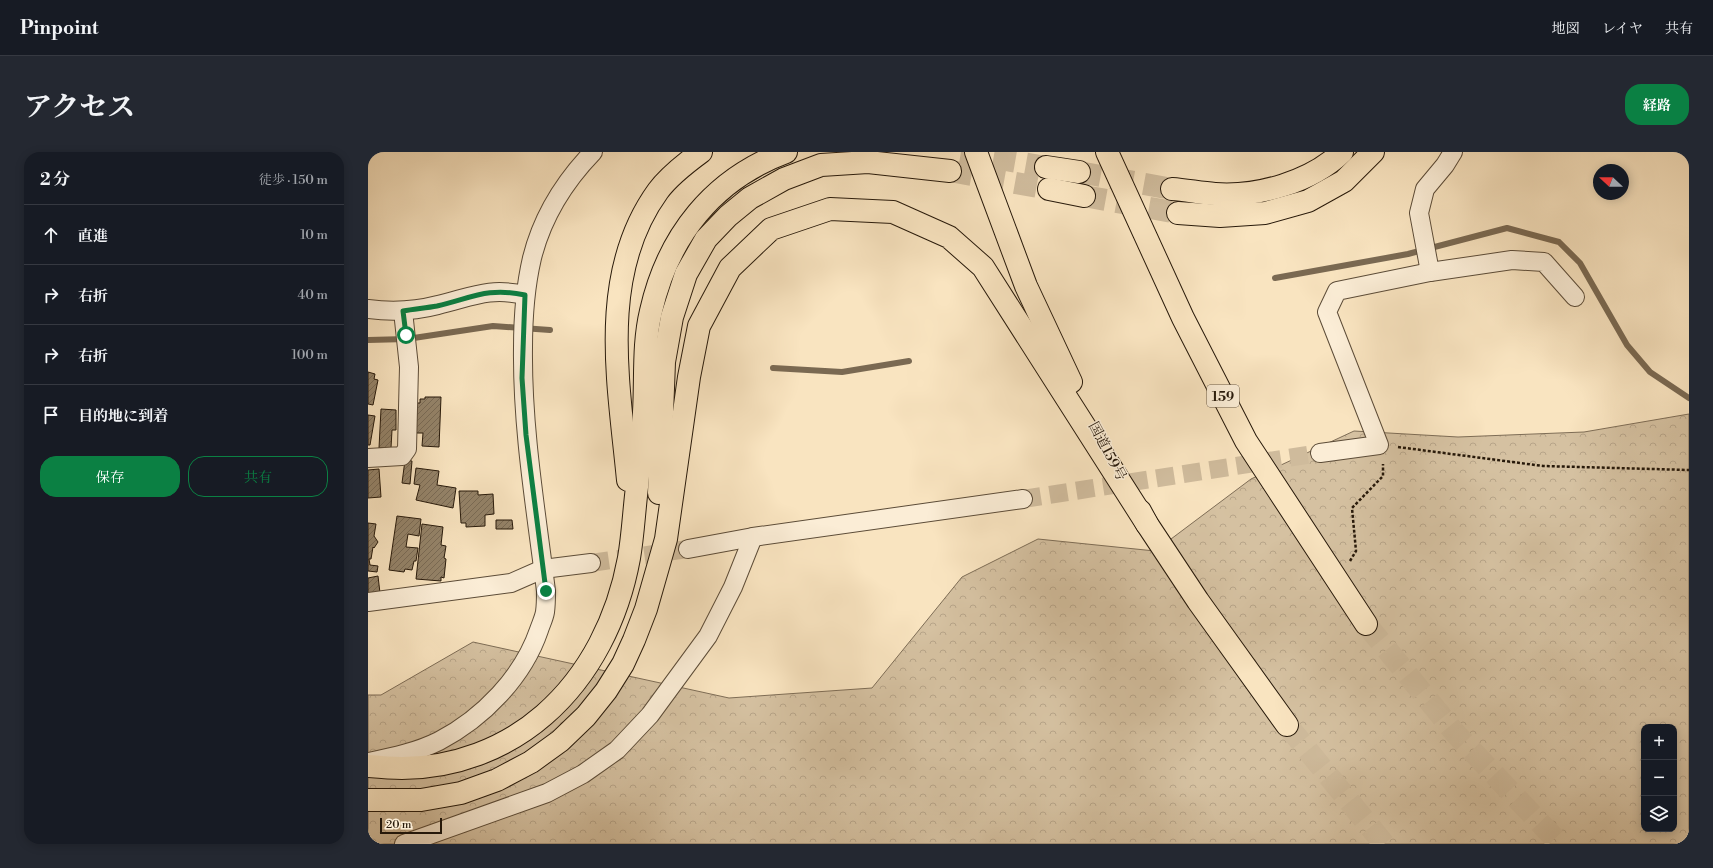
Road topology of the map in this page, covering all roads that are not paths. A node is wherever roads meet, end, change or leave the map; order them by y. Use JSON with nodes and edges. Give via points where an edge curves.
{"nodes":[{"id":1,"x":594,"y":152,"type":"edge"},
{"id":2,"x":701,"y":152,"type":"edge"},
{"id":3,"x":786,"y":152,"type":"edge"},
{"id":4,"x":976,"y":152,"type":"edge"},
{"id":5,"x":1107,"y":152,"type":"edge"},
{"id":6,"x":1342,"y":152,"type":"edge"},
{"id":7,"x":1373,"y":152,"type":"edge"},
{"id":8,"x":1453,"y":152,"type":"edge"},
{"id":9,"x":1046,"y":167,"type":"tunnel mouth"},
{"id":10,"x":950,"y":171,"type":"tunnel mouth"},
{"id":11,"x":1079,"y":172,"type":"tunnel mouth"},
{"id":12,"x":1049,"y":189,"type":"tunnel mouth"},
{"id":13,"x":1172,"y":189,"type":"tunnel mouth"},
{"id":14,"x":1084,"y":196,"type":"tunnel mouth"},
{"id":15,"x":1178,"y":213,"type":"tunnel mouth"},
{"id":16,"x":1429,"y":268,"type":"junction"},
{"id":17,"x":525,"y":295,"type":"junction"},
{"id":18,"x":1575,"y":297,"type":"dead end"},
{"id":19,"x":368,"y":309,"type":"edge"},
{"id":20,"x":403,"y":311,"type":"junction"},
{"id":21,"x":1320,"y":453,"type":"tunnel mouth"},
{"id":22,"x":368,"y":458,"type":"edge"},
{"id":23,"x":1023,"y":499,"type":"tunnel mouth"},
{"id":24,"x":1147,"y":524,"type":"junction"},
{"id":25,"x":633,"y":527,"type":"junction"},
{"id":26,"x":753,"y":536,"type":"junction"},
{"id":27,"x":688,"y":549,"type":"tunnel mouth"},
{"id":28,"x":591,"y":563,"type":"tunnel mouth"},
{"id":29,"x":543,"y":569,"type":"junction"},
{"id":30,"x":368,"y":602,"type":"edge"},
{"id":31,"x":646,"y":609,"type":"junction"},
{"id":32,"x":1366,"y":624,"type":"tunnel mouth"},
{"id":33,"x":1287,"y":725,"type":"tunnel mouth"},
{"id":34,"x":368,"y":762,"type":"edge"},
{"id":35,"x":368,"y":766,"type":"edge"},
{"id":36,"x":368,"y":800,"type":"edge"},
{"id":37,"x":404,"y":844,"type":"edge"}],
"edges":[{"from":1,"to":17,"type":"street","via":[[560,192],[545,222],[532,257]]},
{"from":2,"to":25,"type":"highway","via":[[685,163],[658,190],[640,221],[625,259],[617,310],[617,377]]},
{"from":3,"to":25,"type":"highway","via":[[770,158],[732,180],[708,200],[685,228],[664,266],[650,312]]},
{"from":4,"to":24,"type":"highway","name":"国道159号","via":[[1030,293],[1065,370]]},
{"from":5,"to":32,"type":"highway","number":"159","via":[[1183,318],[1246,440]]},
{"from":6,"to":13,"type":"highway","via":[[1332,162],[1299,180],[1259,191],[1216,194]]},
{"from":7,"to":15,"type":"highway","via":[[1344,181],[1308,202],[1265,213],[1220,216]]},
{"from":8,"to":16,"type":"street","via":[[1425,189],[1419,213]]},
{"from":9,"to":11,"type":"highway"},
{"from":10,"to":31,"type":"highway","via":[[868,162],[821,165],[750,198],[706,239],[683,281],[672,317],[664,362],[657,522]]},
{"from":12,"to":14,"type":"highway"},
{"from":16,"to":18,"type":"street","via":[[1512,260],[1544,262]]},
{"from":16,"to":21,"type":"street","via":[[1337,291],[1327,312],[1381,452]]},
{"from":17,"to":20,"type":"street","via":[[487,292],[436,306]]},
{"from":17,"to":29,"type":"street","via":[[522,378],[526,435]]},
{"from":19,"to":20,"type":"street"},
{"from":20,"to":22,"type":"street","via":[[410,367],[407,449],[402,456]]},
{"from":23,"to":26,"type":"street"},
{"from":24,"to":31,"type":"highway","via":[[983,267],[949,237],[893,212],[830,209],[771,229],[730,268],[699,326],[689,377],[666,539]]},
{"from":24,"to":33,"type":"highway","name":"国道159号","via":[[1198,601]]},
{"from":25,"to":35,"type":"highway","via":[[622,588],[610,622],[596,651],[558,702],[511,739],[481,754],[444,764],[402,768]]},
{"from":26,"to":27,"type":"street"},
{"from":26,"to":37,"type":"street","via":[[733,587],[708,636],[650,715],[617,750],[583,774],[547,793]]},
{"from":28,"to":29,"type":"street"},
{"from":29,"to":30,"type":"street","via":[[511,583]]},
{"from":29,"to":34,"type":"street","via":[[546,591],[545,614],[535,642],[519,670],[500,695],[473,719],[439,740],[403,755]]},
{"from":31,"to":36,"type":"highway","via":[[623,664],[606,691],[586,716],[560,741],[531,762],[497,780],[461,793],[421,800]]}]}
